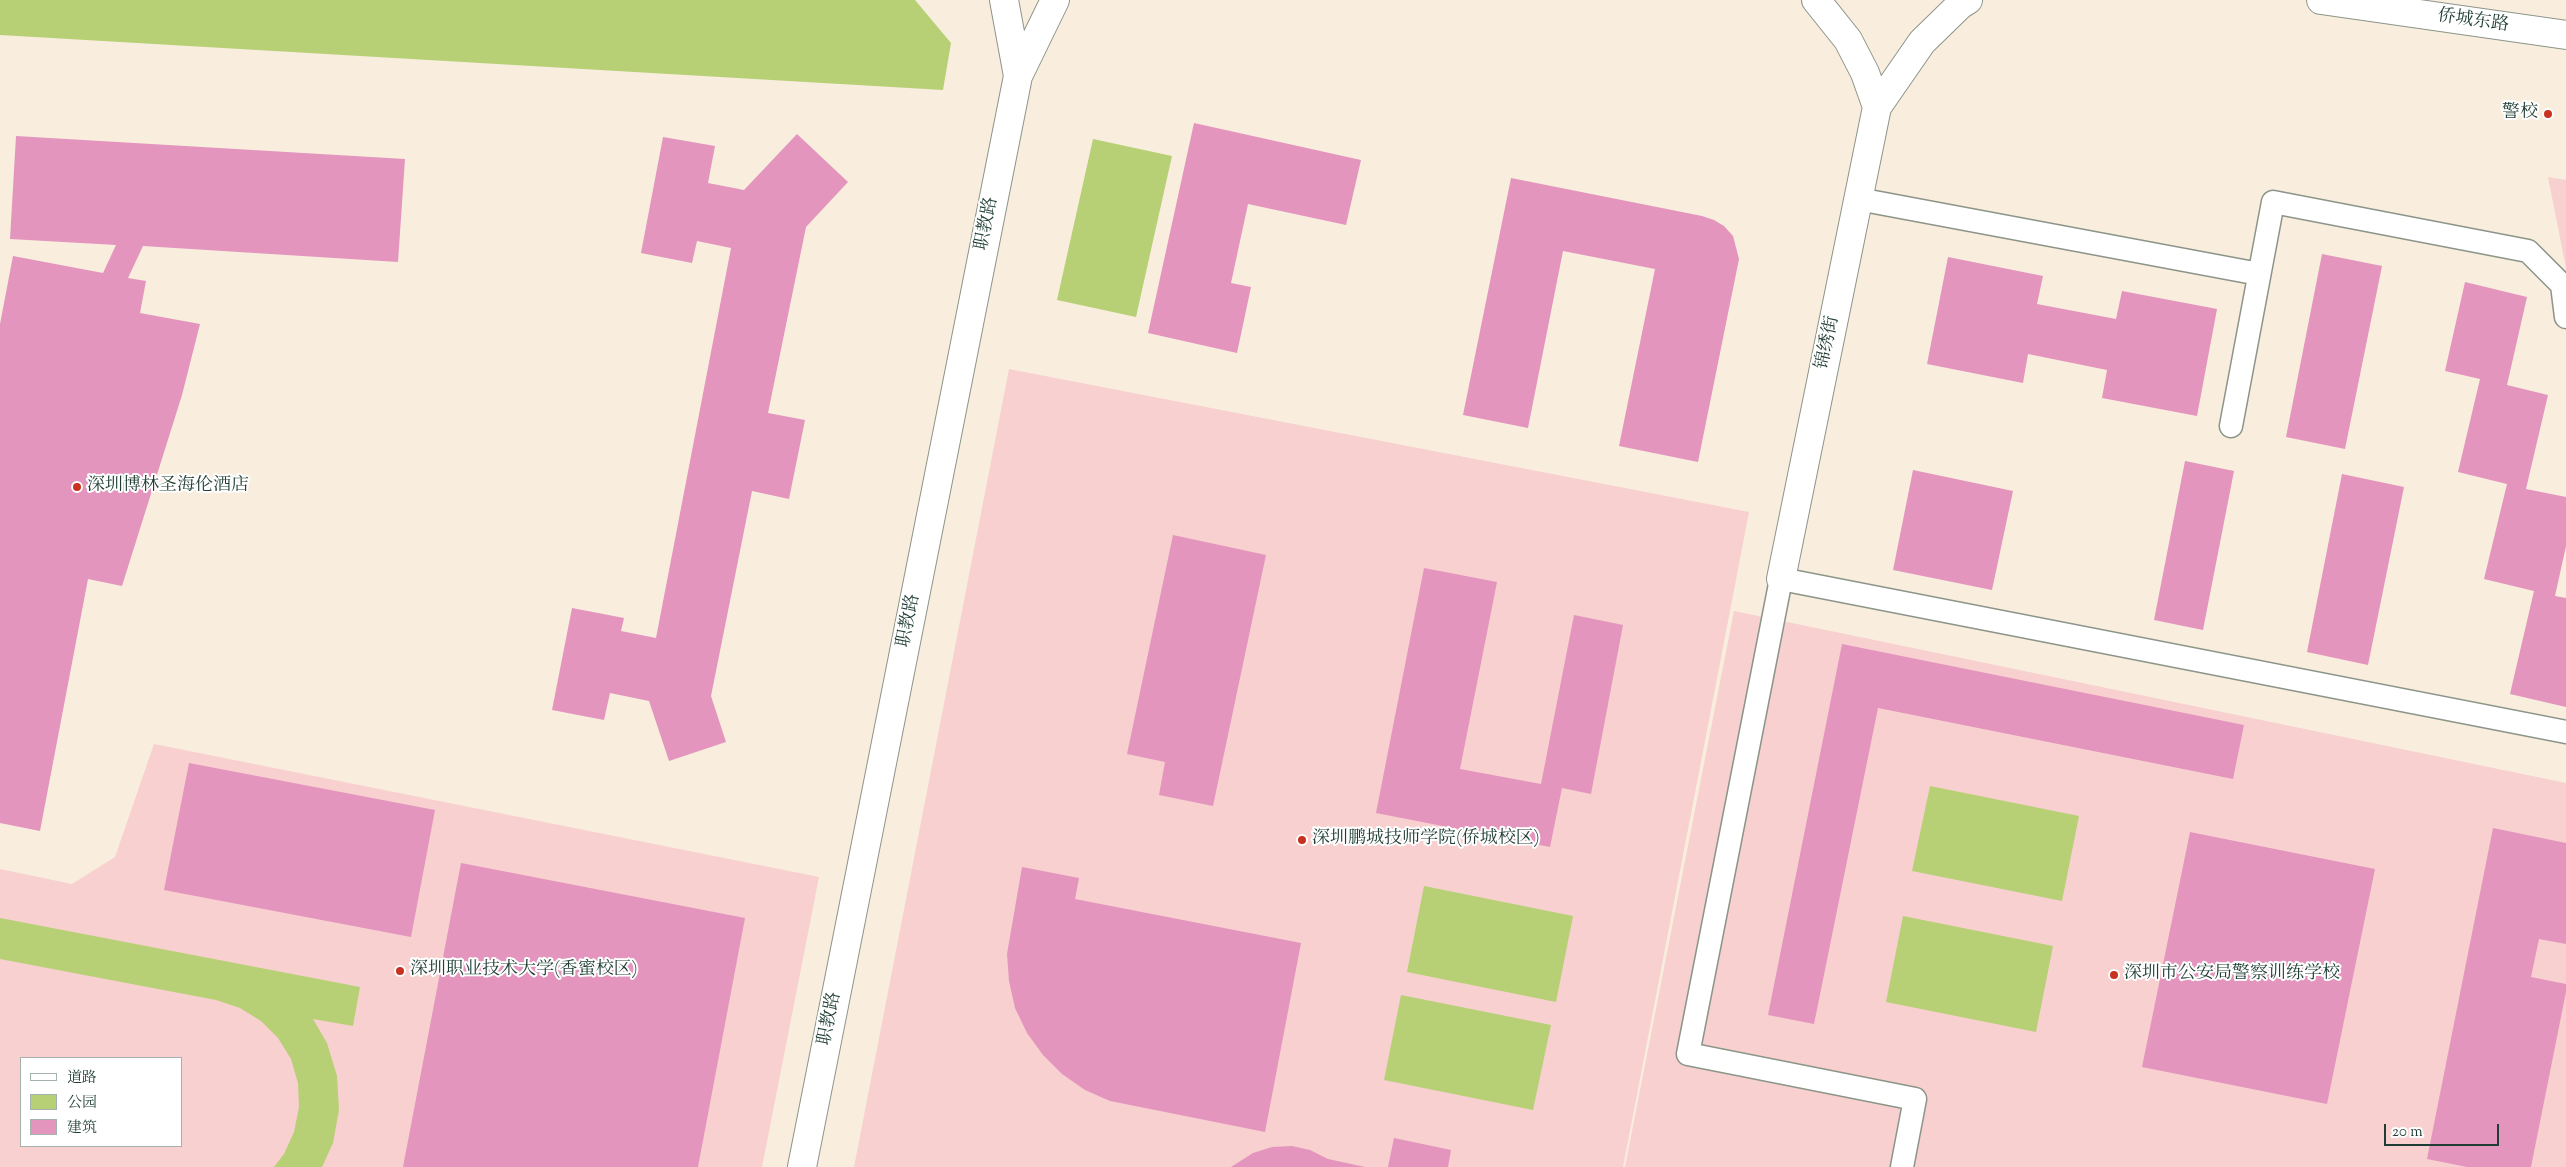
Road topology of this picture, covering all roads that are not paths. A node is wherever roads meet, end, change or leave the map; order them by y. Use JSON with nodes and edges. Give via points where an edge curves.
{"nodes":[{"id":1,"x":1004,"y":0,"type":"edge"},
{"id":2,"x":1055,"y":0,"type":"edge"},
{"id":3,"x":1816,"y":0,"type":"edge"},
{"id":4,"x":1968,"y":0,"type":"edge"},
{"id":5,"x":2322,"y":0,"type":"edge"},
{"id":6,"x":2566,"y":35,"type":"edge"},
{"id":7,"x":1018,"y":76,"type":"junction"},
{"id":8,"x":1877,"y":107,"type":"junction"},
{"id":9,"x":1858,"y":200,"type":"junction"},
{"id":10,"x":2259,"y":274,"type":"junction"},
{"id":11,"x":2566,"y":317,"type":"edge"},
{"id":12,"x":2231,"y":426,"type":"dead end"},
{"id":13,"x":1781,"y":579,"type":"junction"},
{"id":14,"x":2566,"y":732,"type":"edge"},
{"id":15,"x":802,"y":1167,"type":"edge"},
{"id":16,"x":1902,"y":1167,"type":"edge"}],
"edges":[{"from":1,"to":7,"type":"street","name":"职教路"},
{"from":2,"to":7,"type":"street","name":"职教路"},
{"from":3,"to":8,"type":"street","via":[[1848,40]]},
{"from":4,"to":8,"type":"street","name":"锦绣街","via":[[1922,42]]},
{"from":5,"to":6,"type":"street","name":"侨城东路"},
{"from":7,"to":15,"type":"street","name":"职教路"},
{"from":8,"to":9,"type":"street","name":"锦绣街"},
{"from":9,"to":10,"type":"lane"},
{"from":9,"to":13,"type":"street","name":"锦绣街"},
{"from":10,"to":11,"type":"lane","via":[[2273,202],[2528,251],[2562,286]]},
{"from":10,"to":12,"type":"lane"},
{"from":13,"to":14,"type":"lane"},
{"from":13,"to":16,"type":"lane","via":[[1688,1054],[1915,1099]]}]}
